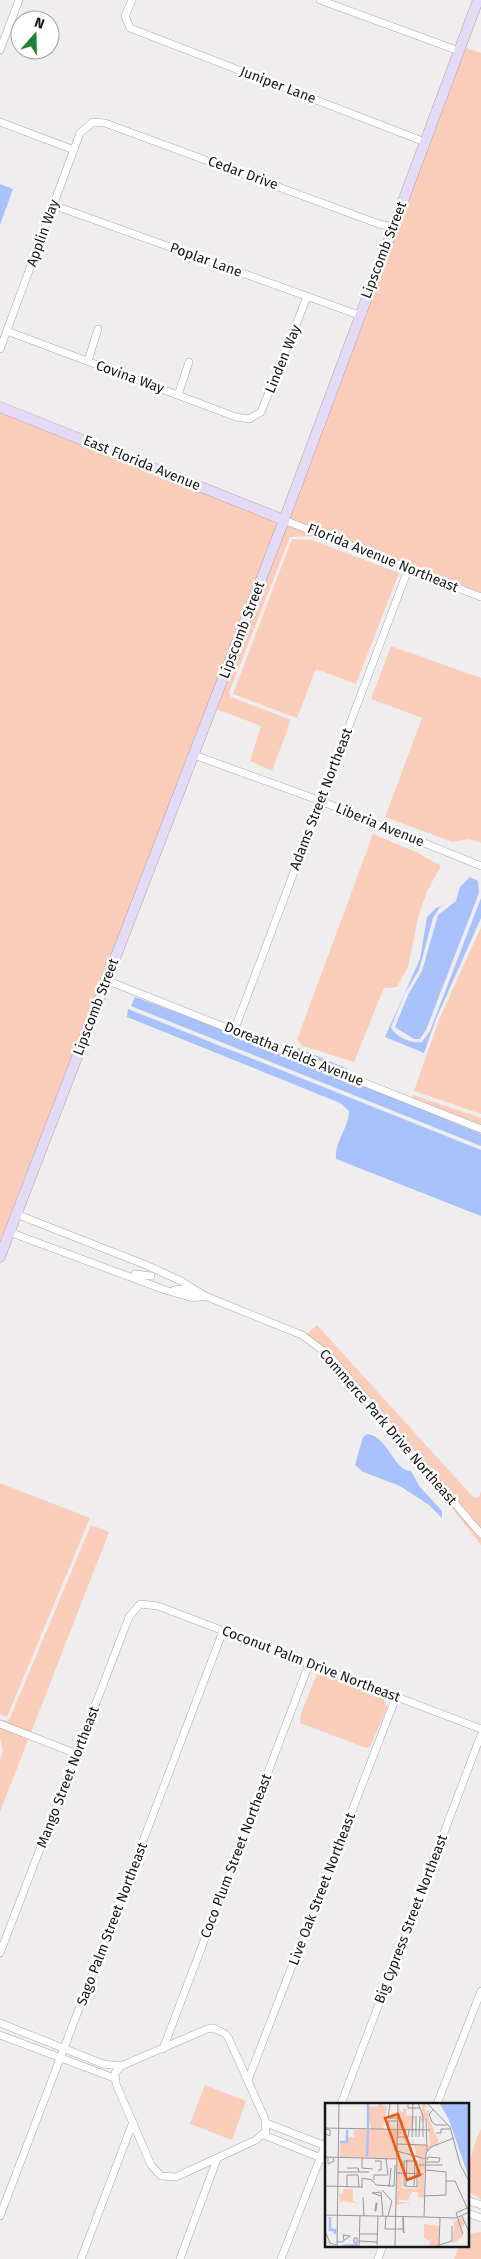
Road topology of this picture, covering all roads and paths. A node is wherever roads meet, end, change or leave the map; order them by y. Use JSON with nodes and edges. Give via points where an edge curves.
{"nodes":[{"id":1,"x":19,"y":0,"type":"edge"},
{"id":2,"x":132,"y":0,"type":"edge"},
{"id":3,"x":320,"y":0,"type":"edge"},
{"id":4,"x":478,"y":0,"type":"edge"},
{"id":5,"x":333,"y":2,"type":"edge"},
{"id":6,"x":0,"y":50,"type":"edge"},
{"id":7,"x":460,"y":51,"type":"junction"},
{"id":8,"x":0,"y":122,"type":"edge"},
{"id":9,"x":93,"y":122,"type":"joint"},
{"id":10,"x":425,"y":142,"type":"junction"},
{"id":11,"x":74,"y":150,"type":"junction"},
{"id":12,"x":53,"y":205,"type":"junction"},
{"id":13,"x":393,"y":227,"type":"junction"},
{"id":14,"x":307,"y":297,"type":"junction"},
{"id":15,"x":359,"y":315,"type":"junction"},
{"id":16,"x":98,"y":329,"type":"dead end"},
{"id":17,"x":7,"y":331,"type":"junction"},
{"id":18,"x":0,"y":349,"type":"edge"},
{"id":19,"x":88,"y":361,"type":"junction"},
{"id":20,"x":189,"y":362,"type":"dead end"},
{"id":21,"x":178,"y":395,"type":"junction"},
{"id":22,"x":0,"y":407,"type":"edge"},
{"id":23,"x":254,"y":418,"type":"joint"},
{"id":24,"x":284,"y":520,"type":"junction"},
{"id":25,"x":409,"y":567,"type":"junction"},
{"id":26,"x":481,"y":597,"type":"edge"},
{"id":27,"x":194,"y":755,"type":"junction"},
{"id":28,"x":321,"y":801,"type":"junction"},
{"id":29,"x":481,"y":866,"type":"edge"},
{"id":30,"x":106,"y":980,"type":"junction"},
{"id":31,"x":234,"y":1031,"type":"junction"},
{"id":32,"x":481,"y":1129,"type":"edge"},
{"id":33,"x":16,"y":1214,"type":"junction"},
{"id":34,"x":10,"y":1232,"type":"junction"},
{"id":35,"x":0,"y":1257,"type":"edge"},
{"id":36,"x":152,"y":1276,"type":"junction"},
{"id":37,"x":205,"y":1296,"type":"junction"},
{"id":38,"x":481,"y":1534,"type":"edge"},
{"id":39,"x":140,"y":1604,"type":"joint"},
{"id":40,"x":223,"y":1631,"type":"junction"},
{"id":41,"x":309,"y":1664,"type":"junction"},
{"id":42,"x":396,"y":1697,"type":"junction"},
{"id":43,"x":0,"y":1724,"type":"edge"},
{"id":44,"x":481,"y":1729,"type":"edge"},
{"id":45,"x":481,"y":1734,"type":"edge"},
{"id":46,"x":77,"y":1754,"type":"junction"},
{"id":47,"x":0,"y":1952,"type":"edge"},
{"id":48,"x":481,"y":1991,"type":"edge"},
{"id":49,"x":0,"y":2023,"type":"edge"},
{"id":50,"x":0,"y":2035,"type":"edge"},
{"id":51,"x":65,"y":2048,"type":"junction"},
{"id":52,"x":162,"y":2049,"type":"junction"},
{"id":53,"x":61,"y":2058,"type":"junction"},
{"id":54,"x":121,"y":2066,"type":"junction"},
{"id":55,"x":114,"y":2078,"type":"junction"},
{"id":56,"x":248,"y":2080,"type":"junction"},
{"id":57,"x":341,"y":2103,"type":"edge"},
{"id":58,"x":437,"y":2103,"type":"edge"},
{"id":59,"x":133,"y":2122,"type":"junction"},
{"id":60,"x":266,"y":2123,"type":"junction"},
{"id":61,"x":264,"y":2136,"type":"junction"},
{"id":62,"x":325,"y":2145,"type":"edge"},
{"id":63,"x":217,"y":2159,"type":"junction"},
{"id":64,"x":323,"y":2159,"type":"edge"},
{"id":65,"x":468,"y":2200,"type":"edge"},
{"id":66,"x":481,"y":2205,"type":"edge"},
{"id":67,"x":468,"y":2213,"type":"edge"},
{"id":68,"x":0,"y":2216,"type":"edge"},
{"id":69,"x":481,"y":2218,"type":"edge"},
{"id":70,"x":383,"y":2246,"type":"edge"},
{"id":71,"x":81,"y":2259,"type":"edge"},
{"id":72,"x":180,"y":2259,"type":"edge"},
{"id":73,"x":281,"y":2259,"type":"edge"},
{"id":74,"x":378,"y":2259,"type":"edge"}],
"edges":[{"from":1,"to":6,"type":"street"},
{"from":2,"to":10,"type":"street","name":"Juniper Lane","via":[[125,16],[130,28]]},
{"from":3,"to":5,"type":"street"},
{"from":4,"to":7,"type":"street","name":"Lipscomb Street"},
{"from":5,"to":7,"type":"street"},
{"from":7,"to":10,"type":"street","name":"Lipscomb Street"},
{"from":8,"to":11,"type":"street"},
{"from":9,"to":11,"type":"street","name":"Applin Way","via":[[83,128]]},
{"from":9,"to":13,"type":"street","name":"Cedar Drive","via":[[105,123]]},
{"from":10,"to":13,"type":"street","name":"Lipscomb Street"},
{"from":11,"to":12,"type":"street","name":"Applin Way"},
{"from":12,"to":14,"type":"street","name":"Poplar Lane"},
{"from":12,"to":17,"type":"street","name":"Applin Way"},
{"from":13,"to":15,"type":"street","name":"Lipscomb Street"},
{"from":14,"to":15,"type":"street","name":"Poplar Lane"},
{"from":14,"to":23,"type":"street","name":"Linden Way","via":[[263,408]]},
{"from":15,"to":24,"type":"street","name":"Lipscomb Street"},
{"from":16,"to":19,"type":"street"},
{"from":17,"to":18,"type":"street","name":"Applin Way"},
{"from":17,"to":19,"type":"street","name":"Covina Way"},
{"from":19,"to":21,"type":"street","name":"Covina Way"},
{"from":20,"to":21,"type":"street"},
{"from":21,"to":23,"type":"street","name":"Covina Way","via":[[243,419]]},
{"from":22,"to":24,"type":"street","name":"East Florida Avenue"},
{"from":24,"to":25,"type":"street","name":"Florida Avenue Northeast"},
{"from":24,"to":27,"type":"street","name":"Lipscomb Street"},
{"from":25,"to":26,"type":"street","name":"Florida Avenue Northeast"},
{"from":25,"to":28,"type":"street","name":"Adams Street Northeast"},
{"from":27,"to":28,"type":"street","name":"Liberia Avenue"},
{"from":27,"to":30,"type":"street","name":"Lipscomb Street"},
{"from":28,"to":29,"type":"street","name":"Liberia Avenue"},
{"from":28,"to":31,"type":"street","name":"Adams Street Northeast"},
{"from":30,"to":31,"type":"street","name":"Doreatha Fields Avenue"},
{"from":30,"to":33,"type":"street","name":"Lipscomb Street"},
{"from":31,"to":32,"type":"street","name":"Doreatha Fields Avenue"},
{"from":33,"to":34,"type":"street","name":"Lipscomb Street"},
{"from":33,"to":36,"type":"street","name":"Commerce Park Drive Northeast"},
{"from":34,"to":35,"type":"street","name":"Lipscomb Street"},
{"from":34,"to":36,"type":"street","name":"Commerce Park Drive Northeast","via":[[94,1262]]},
{"from":36,"to":37,"type":"street","name":"Commerce Park Drive Northeast","via":[[181,1281]]},
{"from":36,"to":37,"type":"street","name":"Commerce Park Drive Northeast","via":[[171,1291],[193,1298]]},
{"from":37,"to":38,"type":"street","name":"Commerce Park Drive Northeast","via":[[302,1335],[320,1347]]},
{"from":39,"to":40,"type":"street","name":"Coconut Palm Drive Northeast","via":[[151,1604]]},
{"from":39,"to":46,"type":"street","name":"Mango Street Northeast","via":[[129,1617]]},
{"from":40,"to":41,"type":"street","name":"Coconut Palm Drive Northeast"},
{"from":40,"to":51,"type":"street","name":"Sago Palm Street Northeast"},
{"from":41,"to":42,"type":"street","name":"Coconut Palm Drive Northeast"},
{"from":41,"to":52,"type":"street","name":"Coco Plum Street Northeast"},
{"from":42,"to":44,"type":"street","name":"Coconut Palm Drive Northeast"},
{"from":42,"to":56,"type":"street","name":"Live Oak Street Northeast"},
{"from":43,"to":46,"type":"street"},
{"from":45,"to":57,"type":"street","name":"Big Cypress Street Northeast"},
{"from":46,"to":47,"type":"street","name":"Mango Street Northeast"},
{"from":48,"to":58,"type":"street"},
{"from":49,"to":51,"type":"street"},
{"from":50,"to":53,"type":"street"},
{"from":51,"to":53,"type":"street","name":"Sago Palm Street Northeast"},
{"from":51,"to":54,"type":"street","via":[[103,2064]]},
{"from":52,"to":54,"type":"street"},
{"from":52,"to":56,"type":"street","via":[[207,2029],[219,2030],[228,2037]]},
{"from":53,"to":55,"type":"street"},
{"from":53,"to":68,"type":"street","name":"Sago Palm Street Northeast"},
{"from":54,"to":55,"type":"street"},
{"from":55,"to":59,"type":"street"},
{"from":56,"to":60,"type":"street"},
{"from":59,"to":63,"type":"street","via":[[160,2176],[176,2177]]},
{"from":59,"to":71,"type":"street"},
{"from":60,"to":61,"type":"street"},
{"from":60,"to":62,"type":"street"},
{"from":61,"to":63,"type":"street"},
{"from":61,"to":64,"type":"street"},
{"from":63,"to":72,"type":"street"},
{"from":64,"to":73,"type":"street"},
{"from":65,"to":66,"type":"street"},
{"from":67,"to":69,"type":"street"},
{"from":70,"to":74,"type":"street"}]}
